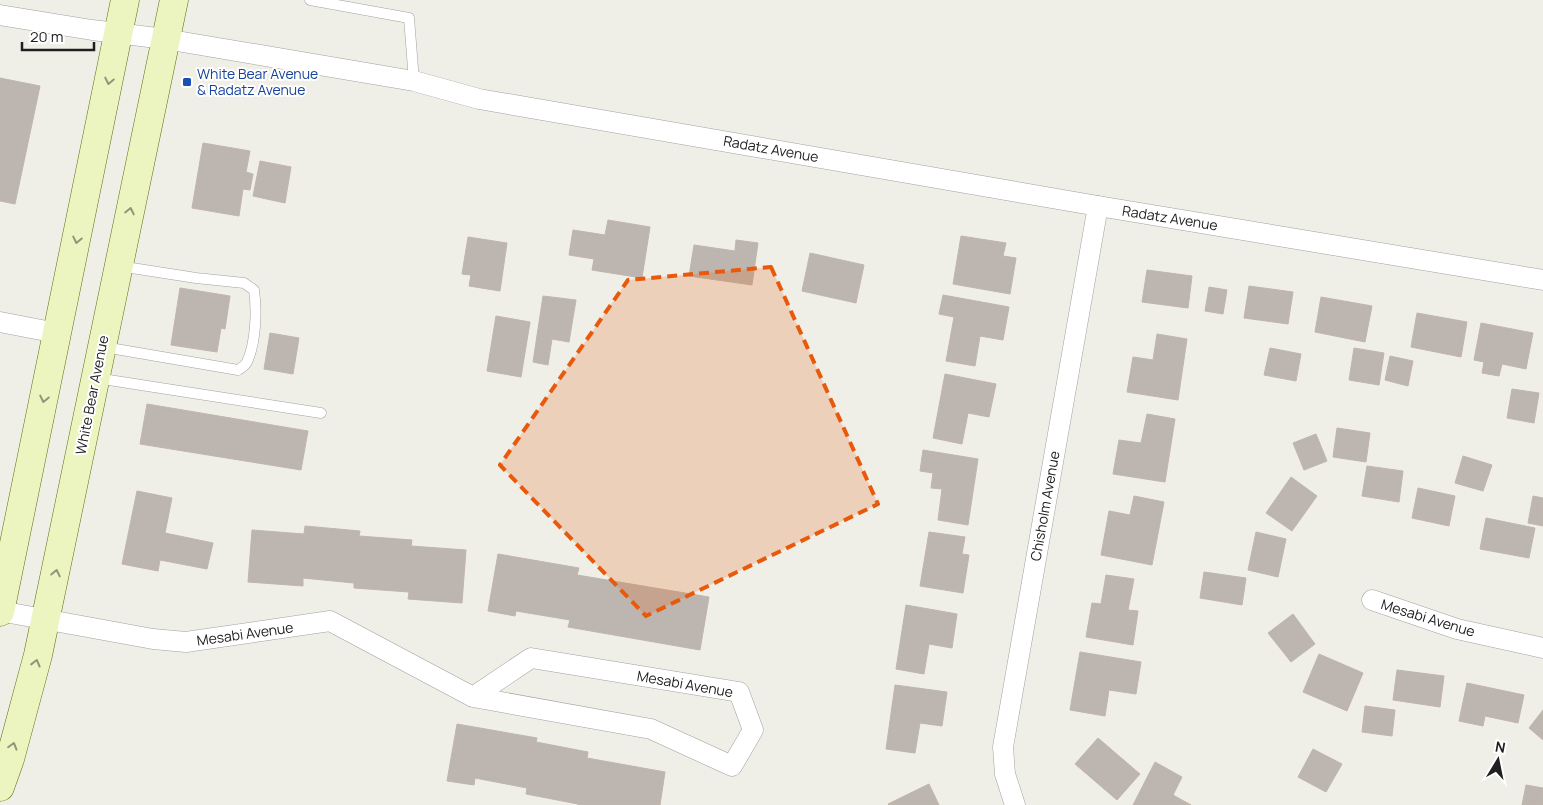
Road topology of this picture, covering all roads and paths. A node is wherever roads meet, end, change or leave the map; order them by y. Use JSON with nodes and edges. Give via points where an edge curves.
{"nodes":[{"id":1,"x":125,"y":0,"type":"edge"},
{"id":2,"x":174,"y":0,"type":"edge"},
{"id":3,"x":310,"y":0,"type":"edge"},
{"id":4,"x":0,"y":15,"type":"edge"},
{"id":5,"x":119,"y":33,"type":"junction"},
{"id":6,"x":166,"y":39,"type":"junction"},
{"id":7,"x":414,"y":81,"type":"junction"},
{"id":8,"x":1098,"y":206,"type":"junction"},
{"id":9,"x":118,"y":266,"type":"junction"},
{"id":10,"x":1543,"y":280,"type":"edge"},
{"id":11,"x":0,"y":322,"type":"edge"},
{"id":12,"x":57,"y":333,"type":"junction"},
{"id":13,"x":102,"y":346,"type":"junction"},
{"id":14,"x":95,"y":378,"type":"junction"},
{"id":15,"x":321,"y":413,"type":"dead end"},
{"id":16,"x":1372,"y":600,"type":"dead end"},
{"id":17,"x":0,"y":612,"type":"edge"},
{"id":18,"x":46,"y":621,"type":"junction"},
{"id":19,"x":1543,"y":648,"type":"edge"},
{"id":20,"x":472,"y":697,"type":"junction"},
{"id":21,"x":0,"y":787,"type":"edge"},
{"id":22,"x":1015,"y":805,"type":"edge"}],
"edges":[{"from":1,"to":5,"type":"main road"},
{"from":2,"to":6,"type":"main road","name":"White Bear Avenue"},
{"from":3,"to":7,"type":"lane","via":[[410,18]]},
{"from":4,"to":5,"type":"street","name":"Radatz Avenue"},
{"from":5,"to":6,"type":"street","name":"Radatz Avenue"},
{"from":5,"to":12,"type":"main road","one_way":true},
{"from":6,"to":7,"type":"street","name":"Radatz Avenue"},
{"from":9,"to":6,"type":"main road","name":"White Bear Avenue","one_way":true},
{"from":7,"to":8,"type":"street","name":"Radatz Avenue","via":[[479,99]]},
{"from":8,"to":10,"type":"street","name":"Radatz Avenue"},
{"from":8,"to":22,"type":"street","name":"Chisholm Avenue","via":[[1003,747],[1005,774]]},
{"from":9,"to":13,"type":"main road","name":"White Bear Avenue"},
{"from":9,"to":13,"type":"lane","via":[[244,283],[254,290],[256,308],[251,348],[246,364],[238,370]]},
{"from":11,"to":12,"type":"street"},
{"from":12,"to":17,"type":"main road","one_way":true},
{"from":13,"to":14,"type":"main road","name":"White Bear Avenue"},
{"from":14,"to":15,"type":"lane"},
{"from":18,"to":14,"type":"main road","name":"White Bear Avenue","one_way":true},
{"from":16,"to":19,"type":"street","name":"Mesabi Avenue","via":[[1457,629]]},
{"from":17,"to":18,"type":"street","name":"Mesabi Avenue"},
{"from":18,"to":20,"type":"street","name":"Mesabi Avenue","via":[[186,642],[330,621]]},
{"from":21,"to":18,"type":"main road","name":"White Bear Avenue","one_way":true},
{"from":20,"to":20,"type":"street","name":"Mesabi Avenue","via":[[651,729],[732,766],[753,730],[739,692],[531,658]]}]}
